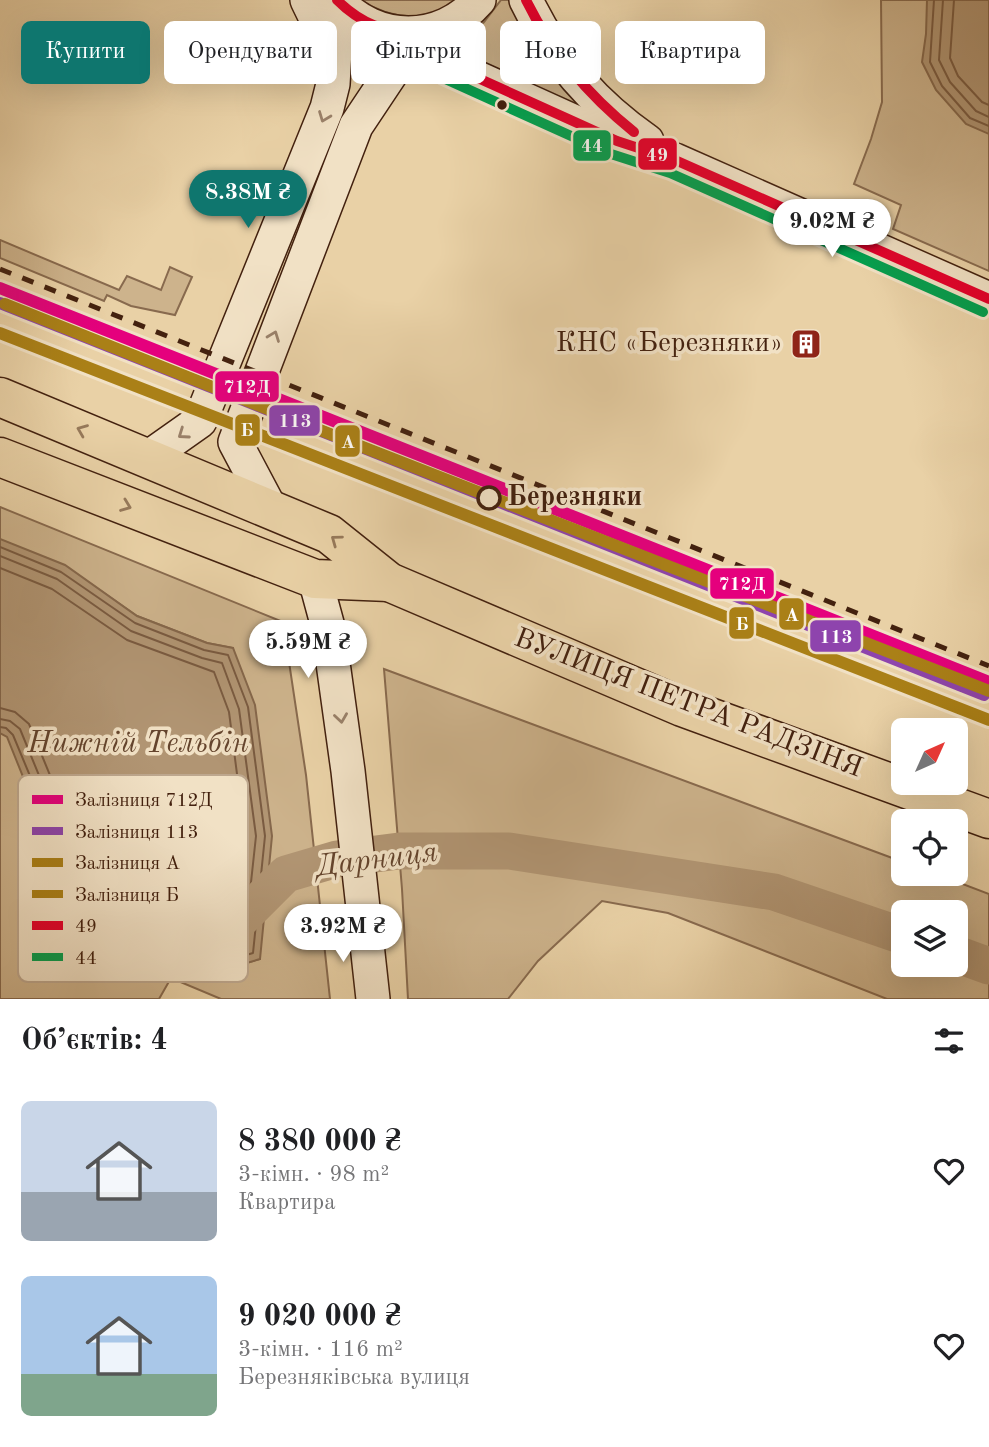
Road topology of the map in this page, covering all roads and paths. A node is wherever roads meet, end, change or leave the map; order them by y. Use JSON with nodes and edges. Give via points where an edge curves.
{"nodes":[{"id":1,"x":330,"y":0,"type":"edge"},
{"id":2,"x":479,"y":0,"type":"edge"},
{"id":3,"x":526,"y":0,"type":"edge"},
{"id":4,"x":364,"y":21,"type":"edge"},
{"id":5,"x":455,"y":21,"type":"edge"},
{"id":6,"x":486,"y":82,"type":"edge"},
{"id":7,"x":383,"y":84,"type":"edge"},
{"id":8,"x":391,"y":84,"type":"edge"},
{"id":9,"x":369,"y":104,"type":"junction"},
{"id":10,"x":675,"y":160,"type":"junction"},
{"id":11,"x":989,"y":299,"type":"edge"},
{"id":12,"x":0,"y":397,"type":"edge"},
{"id":13,"x":0,"y":457,"type":"edge"},
{"id":14,"x":149,"y":457,"type":"junction"},
{"id":15,"x":271,"y":510,"type":"junction"},
{"id":16,"x":315,"y":579,"type":"junction"},
{"id":17,"x":389,"y":582,"type":"junction"},
{"id":18,"x":989,"y":819,"type":"edge"},
{"id":19,"x":373,"y":999,"type":"edge"}],
"edges":[{"from":1,"to":4,"type":"street"},
{"from":1,"to":14,"type":"street","one_way":true,"via":[[332,93],[322,122],[200,421]]},
{"from":2,"to":5,"type":"street"},
{"from":3,"to":10,"type":"street","via":[[552,47],[587,89],[615,117]]},
{"from":6,"to":10,"type":"street","via":[[617,141]]},
{"from":7,"to":9,"type":"street"},
{"from":8,"to":9,"type":"street"},
{"from":15,"to":9,"type":"street","one_way":true,"via":[[234,442],[353,133]]},
{"from":10,"to":11,"type":"street"},
{"from":14,"to":12,"type":"main road","name":"ВУЛИЦЯ ПЕТРА РАДЗІНЯ","one_way":true},
{"from":13,"to":16,"type":"main road","name":"ВУЛИЦЯ ПЕТРА РАДЗІНЯ","one_way":true},
{"from":14,"to":15,"type":"main road","name":"ВУЛИЦЯ ПЕТРА РАДЗІНЯ"},
{"from":17,"to":15,"type":"main road","name":"ВУЛИЦЯ ПЕТРА РАДЗІНЯ","one_way":true,"via":[[329,534]]},
{"from":16,"to":17,"type":"main road","name":"ВУЛИЦЯ ПЕТРА РАДЗІНЯ"},
{"from":16,"to":19,"type":"street","one_way":true,"via":[[328,627],[348,771]]},
{"from":17,"to":18,"type":"main road","name":"ВУЛИЦЯ ПЕТРА РАДЗІНЯ","via":[[682,707]]}]}
